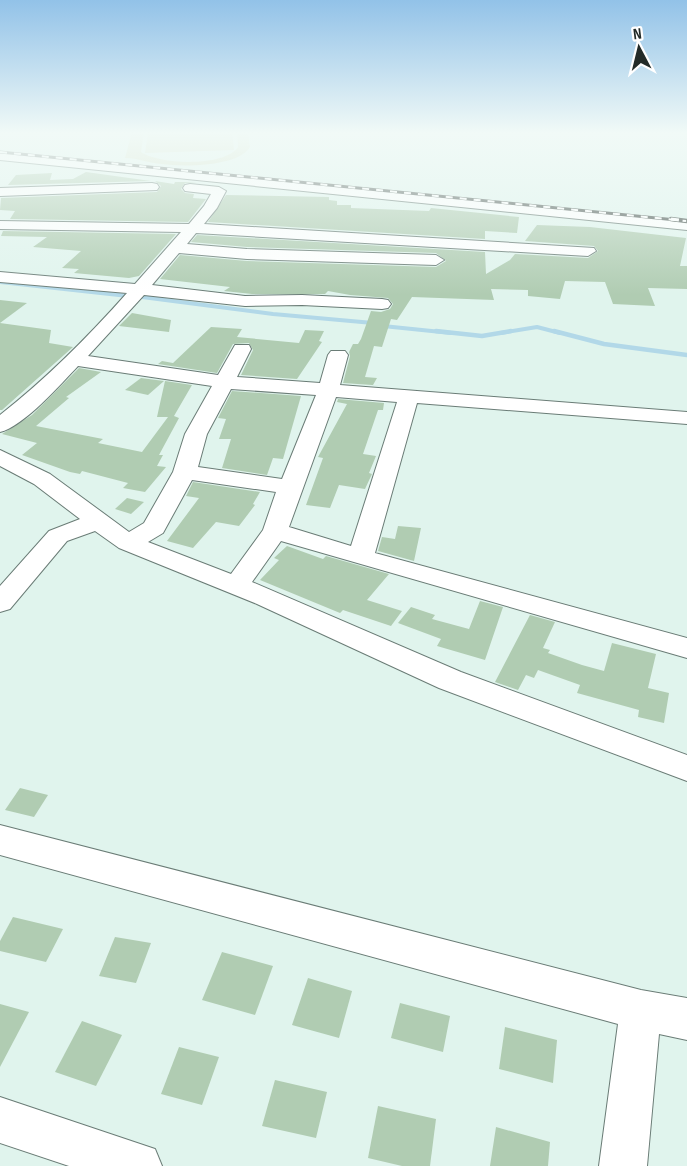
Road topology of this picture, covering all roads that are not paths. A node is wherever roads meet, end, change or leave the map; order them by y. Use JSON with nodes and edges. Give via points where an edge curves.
{"nodes":[{"id":1,"x":105,"y":186,"type":"edge"},
{"id":2,"x":124,"y":186,"type":"edge"},
{"id":3,"x":298,"y":186,"type":"edge"},
{"id":4,"x":0,"y":192,"type":"edge"},
{"id":5,"x":0,"y":225,"type":"edge"},
{"id":6,"x":687,"y":226,"type":"edge"},
{"id":7,"x":191,"y":228,"type":"junction"},
{"id":8,"x":176,"y":248,"type":"junction"},
{"id":9,"x":588,"y":251,"type":"dead end"},
{"id":10,"x":436,"y":261,"type":"dead end"},
{"id":11,"x":0,"y":277,"type":"edge"},
{"id":12,"x":140,"y":290,"type":"junction"},
{"id":13,"x":382,"y":304,"type":"dead end"},
{"id":14,"x":242,"y":349,"type":"dead end"},
{"id":15,"x":338,"y":355,"type":"dead end"},
{"id":16,"x":74,"y":360,"type":"junction"},
{"id":17,"x":222,"y":382,"type":"junction"},
{"id":18,"x":328,"y":390,"type":"junction"},
{"id":19,"x":409,"y":396,"type":"junction"},
{"id":20,"x":687,"y":418,"type":"edge"},
{"id":21,"x":0,"y":426,"type":"edge"},
{"id":22,"x":0,"y":457,"type":"edge"},
{"id":23,"x":185,"y":472,"type":"junction"},
{"id":24,"x":290,"y":487,"type":"junction"},
{"id":25,"x":98,"y":521,"type":"junction"},
{"id":26,"x":275,"y":531,"type":"junction"},
{"id":27,"x":128,"y":543,"type":"junction"},
{"id":28,"x":361,"y":557,"type":"junction"},
{"id":29,"x":236,"y":586,"type":"junction"},
{"id":30,"x":0,"y":603,"type":"edge"},
{"id":31,"x":687,"y":648,"type":"edge"},
{"id":32,"x":687,"y":768,"type":"edge"},
{"id":33,"x":0,"y":840,"type":"edge"},
{"id":34,"x":641,"y":1010,"type":"junction"},
{"id":35,"x":687,"y":1019,"type":"edge"},
{"id":36,"x":0,"y":1120,"type":"edge"},
{"id":37,"x":138,"y":1166,"type":"edge"},
{"id":38,"x":623,"y":1166,"type":"edge"}],
"edges":[{"from":1,"to":4,"type":"street"},
{"from":2,"to":7,"type":"street","via":[[219,191],[210,208]]},
{"from":3,"to":6,"type":"street"},
{"from":5,"to":7,"type":"street"},
{"from":7,"to":8,"type":"street"},
{"from":7,"to":9,"type":"street"},
{"from":8,"to":10,"type":"street"},
{"from":8,"to":12,"type":"street"},
{"from":11,"to":12,"type":"street"},
{"from":12,"to":13,"type":"street","via":[[245,301]]},
{"from":12,"to":16,"type":"street"},
{"from":14,"to":17,"type":"street"},
{"from":15,"to":18,"type":"street"},
{"from":16,"to":17,"type":"street"},
{"from":16,"to":21,"type":"street"},
{"from":17,"to":18,"type":"street"},
{"from":17,"to":23,"type":"street","via":[[196,434]]},
{"from":18,"to":19,"type":"street"},
{"from":18,"to":24,"type":"street"},
{"from":19,"to":20,"type":"street"},
{"from":19,"to":28,"type":"street"},
{"from":22,"to":25,"type":"street","via":[[42,479]]},
{"from":23,"to":24,"type":"street"},
{"from":23,"to":27,"type":"street","via":[[154,528]]},
{"from":24,"to":26,"type":"street"},
{"from":25,"to":27,"type":"street"},
{"from":25,"to":30,"type":"street","via":[[58,536]]},
{"from":26,"to":28,"type":"street"},
{"from":26,"to":29,"type":"street"},
{"from":27,"to":29,"type":"street"},
{"from":28,"to":31,"type":"street"},
{"from":29,"to":32,"type":"street","via":[[450,680]]},
{"from":33,"to":34,"type":"street"},
{"from":34,"to":35,"type":"street"},
{"from":34,"to":38,"type":"street"},
{"from":36,"to":37,"type":"street"}]}
